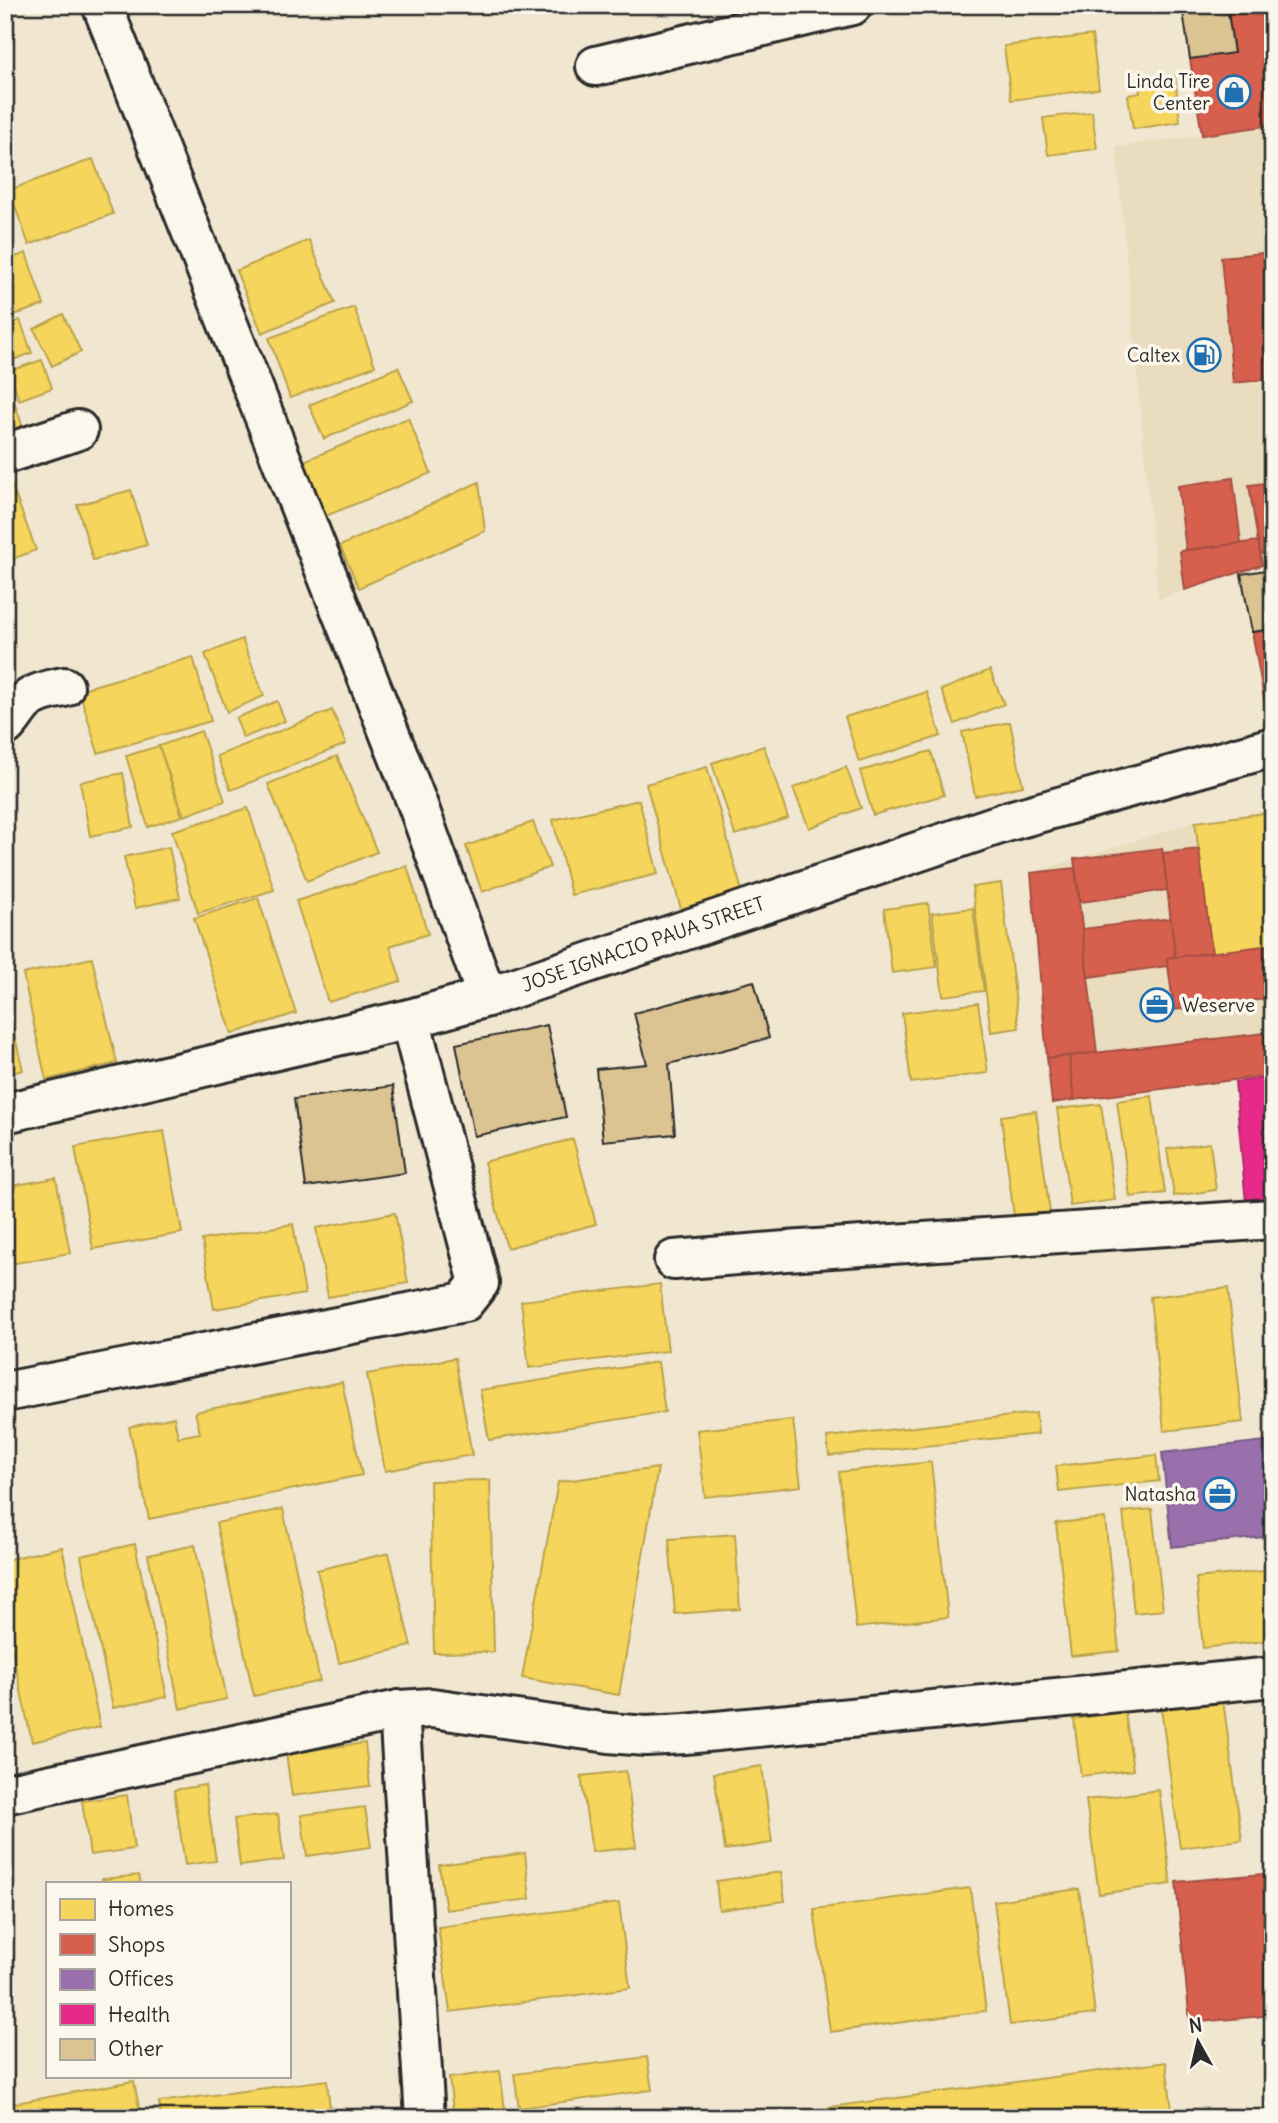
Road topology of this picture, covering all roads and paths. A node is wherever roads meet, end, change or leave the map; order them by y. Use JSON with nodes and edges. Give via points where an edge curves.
{"nodes":[{"id":1,"x":102,"y":5,"type":"edge"},
{"id":2,"x":852,"y":5,"type":"edge"},
{"id":3,"x":596,"y":66,"type":"dead end"},
{"id":4,"x":78,"y":429,"type":"dead end"},
{"id":5,"x":5,"y":453,"type":"edge"},
{"id":6,"x":64,"y":687,"type":"dead end"},
{"id":7,"x":5,"y":726,"type":"edge"},
{"id":8,"x":1273,"y":747,"type":"edge"},
{"id":9,"x":487,"y":997,"type":"junction"},
{"id":10,"x":410,"y":1019,"type":"junction"},
{"id":11,"x":5,"y":1112,"type":"edge"},
{"id":12,"x":1273,"y":1219,"type":"edge"},
{"id":13,"x":674,"y":1260,"type":"dead end"},
{"id":14,"x":5,"y":1392,"type":"edge"},
{"id":15,"x":1273,"y":1677,"type":"edge"},
{"id":16,"x":399,"y":1710,"type":"junction"},
{"id":17,"x":5,"y":1794,"type":"edge"},
{"id":18,"x":425,"y":2118,"type":"edge"}],
"edges":[{"from":1,"to":9,"type":"street","via":[[416,803]]},
{"from":2,"to":3,"type":"street"},
{"from":4,"to":5,"type":"street"},
{"from":6,"to":7,"type":"street","via":[[26,701]]},
{"from":8,"to":9,"type":"street","name":"JOSE IGNACIO PAUA STREET","via":[[1009,821]]},
{"from":9,"to":10,"type":"street","name":"JOSE IGNACIO PAUA STREET"},
{"from":10,"to":11,"type":"street","name":"JOSE IGNACIO PAUA STREET"},
{"from":10,"to":14,"type":"street","via":[[479,1283],[464,1302]]},
{"from":12,"to":13,"type":"street"},
{"from":15,"to":16,"type":"street","via":[[646,1736],[432,1708]]},
{"from":16,"to":17,"type":"street"},
{"from":16,"to":18,"type":"street"}]}
